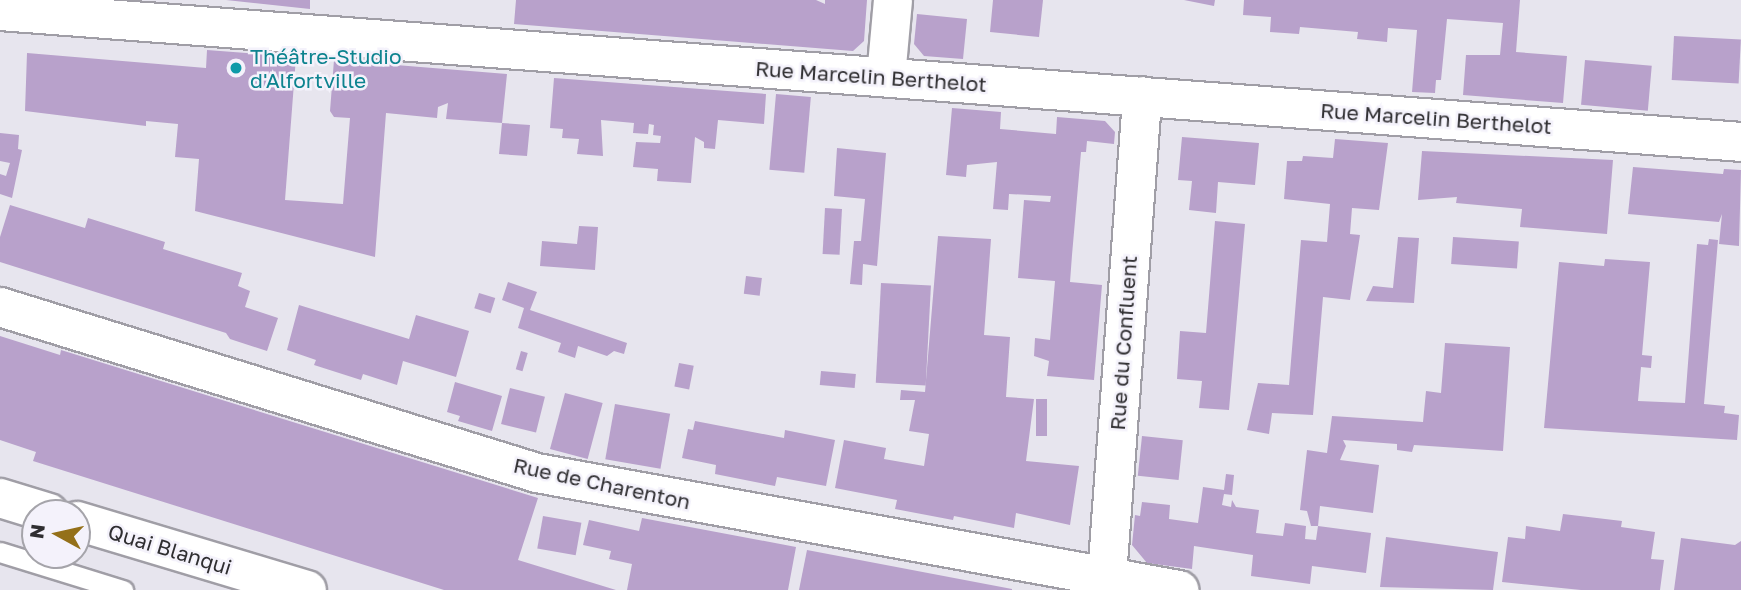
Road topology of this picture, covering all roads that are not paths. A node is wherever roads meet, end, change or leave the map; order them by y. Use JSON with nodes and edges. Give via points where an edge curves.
{"nodes":[{"id":1,"x":892,"y":0,"type":"edge"},
{"id":2,"x":0,"y":11,"type":"edge"},
{"id":3,"x":886,"y":77,"type":"junction"},
{"id":4,"x":1142,"y":96,"type":"junction"},
{"id":5,"x":1741,"y":142,"type":"edge"},
{"id":6,"x":0,"y":307,"type":"edge"},
{"id":7,"x":0,"y":498,"type":"edge"},
{"id":8,"x":21,"y":504,"type":"edge"},
{"id":9,"x":91,"y":525,"type":"edge"},
{"id":10,"x":0,"y":552,"type":"edge"},
{"id":11,"x":1107,"y":585,"type":"edge"},
{"id":12,"x":123,"y":590,"type":"edge"},
{"id":13,"x":307,"y":590,"type":"edge"},
{"id":14,"x":1179,"y":590,"type":"edge"}],
"edges":[{"from":1,"to":3,"type":"street"},
{"from":2,"to":3,"type":"street","name":"Rue Marcelin Berthelot"},
{"from":3,"to":4,"type":"street","name":"Rue Marcelin Berthelot"},
{"from":4,"to":5,"type":"street","name":"Rue Marcelin Berthelot"},
{"from":4,"to":11,"type":"street","name":"Rue du Confluent"},
{"from":6,"to":11,"type":"street","name":"Rue de Charenton","via":[[537,473]]},
{"from":7,"to":8,"type":"street"},
{"from":9,"to":13,"type":"street","name":"Quai Blanqui"},
{"from":10,"to":12,"type":"lane"},
{"from":11,"to":14,"type":"street","name":"Rue de Charenton"}]}
